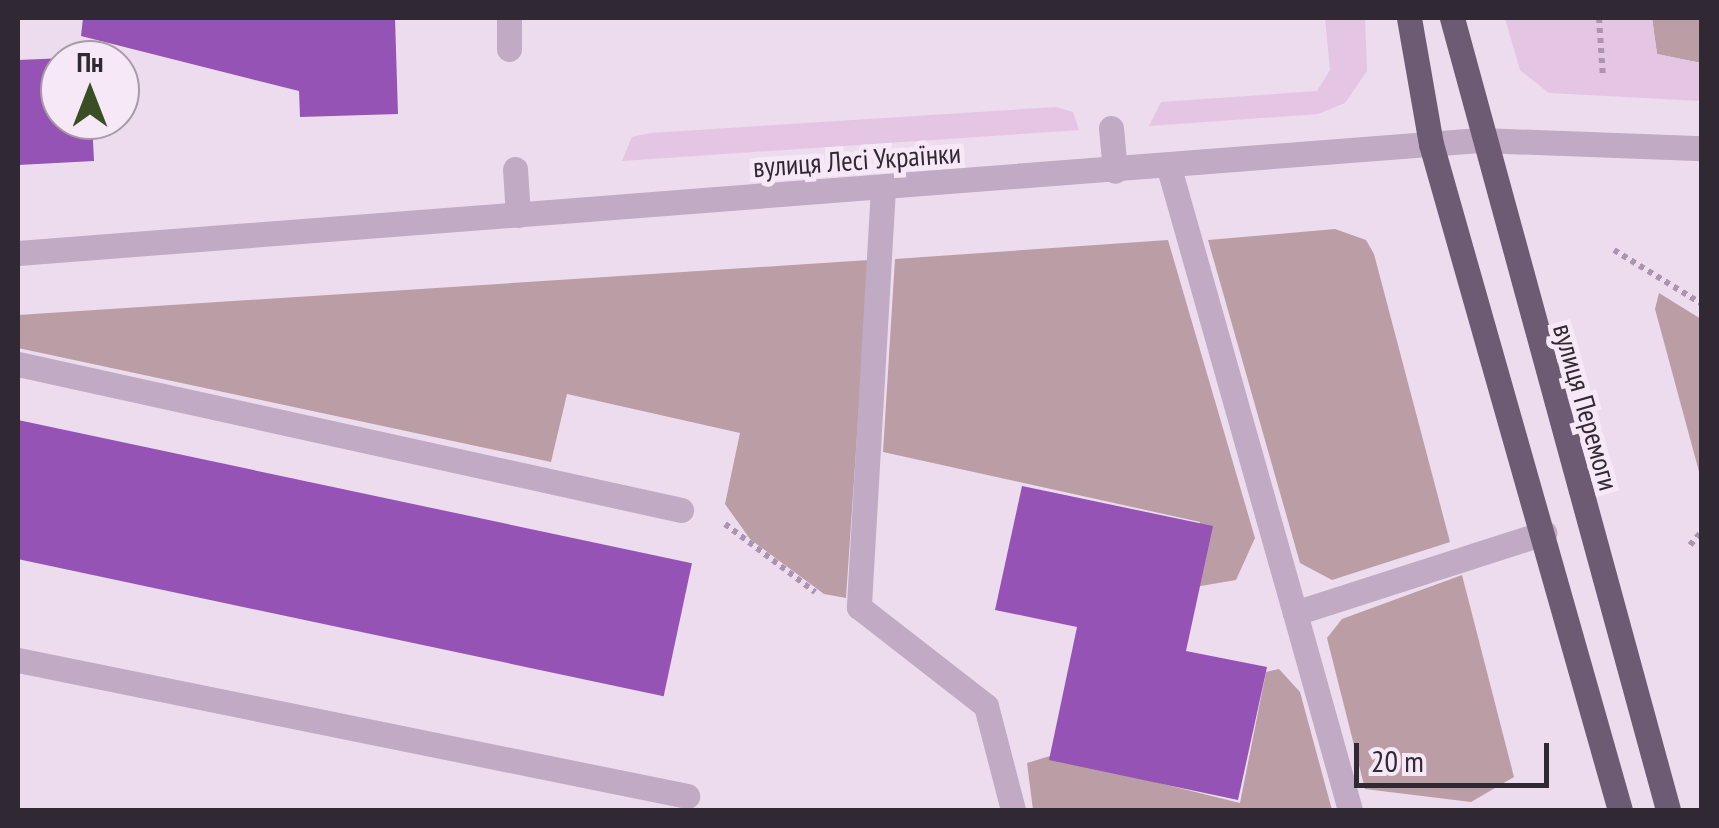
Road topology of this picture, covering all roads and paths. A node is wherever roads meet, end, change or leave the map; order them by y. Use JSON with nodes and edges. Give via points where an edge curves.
{"nodes":[{"id":1,"x":509,"y":18,"type":"edge"},
{"id":2,"x":1410,"y":18,"type":"edge"},
{"id":3,"x":1452,"y":18,"type":"edge"},
{"id":4,"x":1599,"y":18,"type":"edge"},
{"id":5,"x":509,"y":50,"type":"dead end"},
{"id":6,"x":1603,"y":78,"type":"dead end"},
{"id":7,"x":1111,"y":128,"type":"dead end"},
{"id":8,"x":1480,"y":140,"type":"junction"},
{"id":9,"x":1432,"y":144,"type":"junction"},
{"id":10,"x":1702,"y":148,"type":"edge"},
{"id":11,"x":1169,"y":168,"type":"junction"},
{"id":12,"x":514,"y":169,"type":"dead end"},
{"id":13,"x":1115,"y":171,"type":"junction"},
{"id":14,"x":884,"y":188,"type":"junction"},
{"id":15,"x":518,"y":215,"type":"junction"},
{"id":16,"x":1614,"y":250,"type":"dead end"},
{"id":17,"x":18,"y":253,"type":"edge"},
{"id":18,"x":1702,"y":304,"type":"edge"},
{"id":19,"x":18,"y":364,"type":"edge"},
{"id":20,"x":681,"y":510,"type":"joint"},
{"id":21,"x":1702,"y":531,"type":"edge"},
{"id":22,"x":1544,"y":534,"type":"junction"},
{"id":23,"x":1690,"y":546,"type":"dead end"},
{"id":24,"x":859,"y":608,"type":"junction"},
{"id":25,"x":1295,"y":613,"type":"junction"},
{"id":26,"x":18,"y":660,"type":"edge"},
{"id":27,"x":687,"y":796,"type":"dead end"},
{"id":28,"x":1013,"y":810,"type":"edge"},
{"id":29,"x":1350,"y":810,"type":"edge"},
{"id":30,"x":1620,"y":810,"type":"edge"},
{"id":31,"x":1668,"y":810,"type":"edge"}],
"edges":[{"from":1,"to":5,"type":"street"},
{"from":2,"to":9,"type":"main road"},
{"from":3,"to":8,"type":"main road","name":"вулиця Перемоги"},
{"from":4,"to":6,"type":"path"},
{"from":7,"to":13,"type":"street"},
{"from":8,"to":9,"type":"street","name":"вулиця Лесі Українки"},
{"from":8,"to":10,"type":"street","name":"вулиця Лесі Українки"},
{"from":8,"to":31,"type":"main road","name":"вулиця Перемоги"},
{"from":9,"to":11,"type":"street","name":"вулиця Лесі Українки"},
{"from":9,"to":22,"type":"main road"},
{"from":11,"to":13,"type":"street","name":"вулиця Лесі Українки"},
{"from":11,"to":25,"type":"street"},
{"from":12,"to":15,"type":"street"},
{"from":13,"to":14,"type":"street","name":"вулиця Лесі Українки"},
{"from":14,"to":15,"type":"street","name":"вулиця Лесі Українки"},
{"from":14,"to":24,"type":"street"},
{"from":15,"to":17,"type":"street","name":"вулиця Лесі Українки"},
{"from":16,"to":18,"type":"path"},
{"from":19,"to":20,"type":"street"},
{"from":20,"to":24,"type":"path","via":[[721,522],[828,602]]},
{"from":21,"to":23,"type":"path"},
{"from":22,"to":25,"type":"street"},
{"from":22,"to":30,"type":"main road"},
{"from":24,"to":28,"type":"street","via":[[986,706]]},
{"from":25,"to":29,"type":"street"},
{"from":26,"to":27,"type":"street"}]}
